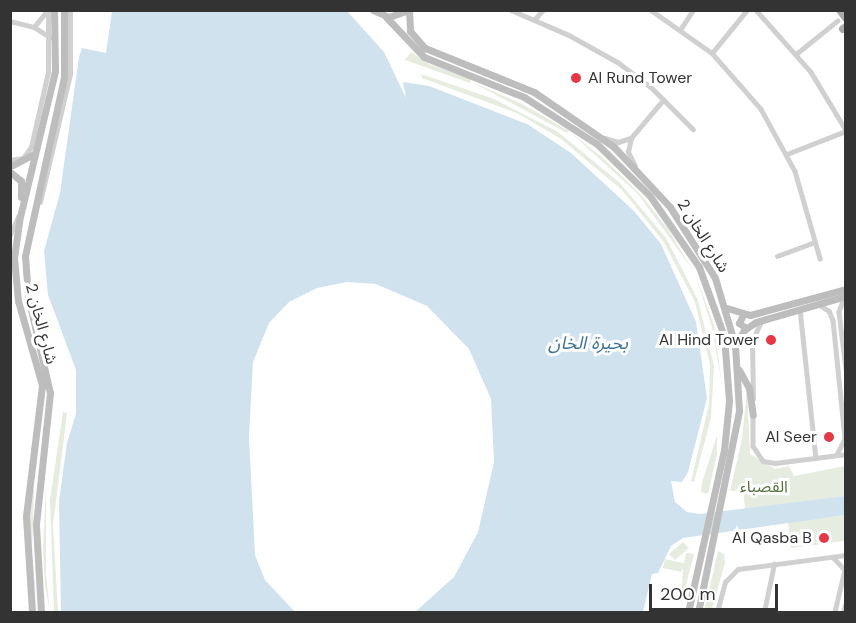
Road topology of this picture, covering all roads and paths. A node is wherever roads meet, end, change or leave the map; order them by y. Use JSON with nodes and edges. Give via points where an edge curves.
{"nodes":[{"id":1,"x":48,"y":10,"type":"edge"},
{"id":2,"x":54,"y":10,"type":"edge"},
{"id":3,"x":64,"y":10,"type":"edge"},
{"id":4,"x":70,"y":10,"type":"edge"},
{"id":5,"x":373,"y":10,"type":"edge"},
{"id":6,"x":409,"y":10,"type":"edge"},
{"id":7,"x":511,"y":10,"type":"edge"},
{"id":8,"x":543,"y":10,"type":"edge"},
{"id":9,"x":651,"y":10,"type":"edge"},
{"id":10,"x":693,"y":10,"type":"edge"},
{"id":11,"x":747,"y":10,"type":"edge"},
{"id":12,"x":756,"y":10,"type":"edge"},
{"id":13,"x":840,"y":10,"type":"edge"},
{"id":14,"x":386,"y":17,"type":"junction"},
{"id":15,"x":846,"y":18,"type":"edge"},
{"id":16,"x":534,"y":20,"type":"junction"},
{"id":17,"x":10,"y":21,"type":"edge"},
{"id":18,"x":837,"y":21,"type":"dead end"},
{"id":19,"x":34,"y":27,"type":"junction"},
{"id":20,"x":680,"y":30,"type":"junction"},
{"id":21,"x":50,"y":37,"type":"junction"},
{"id":22,"x":712,"y":53,"type":"junction"},
{"id":23,"x":796,"y":54,"type":"junction"},
{"id":24,"x":50,"y":56,"type":"junction"},
{"id":25,"x":72,"y":57,"type":"junction"},
{"id":26,"x":55,"y":63,"type":"junction"},
{"id":27,"x":65,"y":66,"type":"junction"},
{"id":28,"x":663,"y":100,"type":"junction"},
{"id":29,"x":38,"y":115,"type":"junction"},
{"id":30,"x":43,"y":125,"type":"junction"},
{"id":31,"x":693,"y":129,"type":"dead end"},
{"id":32,"x":846,"y":131,"type":"edge"},
{"id":33,"x":603,"y":138,"type":"junction"},
{"id":34,"x":631,"y":138,"type":"junction"},
{"id":35,"x":36,"y":152,"type":"junction"},
{"id":36,"x":787,"y":154,"type":"junction"},
{"id":37,"x":11,"y":166,"type":"edge"},
{"id":38,"x":635,"y":166,"type":"junction"},
{"id":39,"x":32,"y":170,"type":"junction"},
{"id":40,"x":22,"y":212,"type":"junction"},
{"id":41,"x":10,"y":236,"type":"edge"},
{"id":42,"x":815,"y":242,"type":"junction"},
{"id":43,"x":25,"y":256,"type":"junction"},
{"id":44,"x":777,"y":256,"type":"dead end"},
{"id":45,"x":820,"y":258,"type":"dead end"},
{"id":46,"x":13,"y":274,"type":"edge"},
{"id":47,"x":846,"y":289,"type":"edge"},
{"id":48,"x":845,"y":296,"type":"edge"},
{"id":49,"x":818,"y":304,"type":"junction"},
{"id":50,"x":727,"y":308,"type":"junction"},
{"id":51,"x":800,"y":309,"type":"junction"},
{"id":52,"x":839,"y":309,"type":"junction"},
{"id":53,"x":830,"y":313,"type":"junction"},
{"id":54,"x":743,"y":315,"type":"junction"},
{"id":55,"x":763,"y":320,"type":"junction"},
{"id":56,"x":746,"y":328,"type":"junction"},
{"id":57,"x":735,"y":345,"type":"junction"},
{"id":58,"x":846,"y":369,"type":"edge"},
{"id":59,"x":739,"y":370,"type":"junction"},
{"id":60,"x":46,"y":399,"type":"junction"},
{"id":61,"x":40,"y":412,"type":"junction"},
{"id":62,"x":49,"y":414,"type":"junction"},
{"id":63,"x":753,"y":415,"type":"junction"},
{"id":64,"x":845,"y":446,"type":"edge"},
{"id":65,"x":846,"y":454,"type":"edge"},
{"id":66,"x":837,"y":455,"type":"junction"},
{"id":67,"x":816,"y":458,"type":"junction"},
{"id":68,"x":846,"y":555,"type":"edge"},
{"id":69,"x":830,"y":557,"type":"junction"},
{"id":70,"x":774,"y":564,"type":"junction"},
{"id":71,"x":845,"y":565,"type":"edge"},
{"id":72,"x":846,"y":602,"type":"edge"},
{"id":73,"x":32,"y":612,"type":"edge"},
{"id":74,"x":41,"y":612,"type":"edge"},
{"id":75,"x":688,"y":612,"type":"edge"},
{"id":76,"x":698,"y":612,"type":"edge"},
{"id":77,"x":717,"y":612,"type":"edge"},
{"id":78,"x":764,"y":612,"type":"edge"},
{"id":79,"x":835,"y":612,"type":"edge"},
{"id":80,"x":843,"y":612,"type":"edge"}],
"edges":[{"from":1,"to":19,"type":"street"},
{"from":1,"to":21,"type":"street"},
{"from":2,"to":26,"type":"street","name":"شارع الخان 2"},
{"from":3,"to":27,"type":"street","name":"شارع الخان 2"},
{"from":4,"to":25,"type":"street"},
{"from":5,"to":14,"type":"street","name":"شارع الخان 2"},
{"from":6,"to":14,"type":"street"},
{"from":6,"to":33,"type":"street","name":"شارع الخان 2","via":[[410,31],[425,48],[534,92]]},
{"from":7,"to":16,"type":"street"},
{"from":8,"to":16,"type":"street"},
{"from":9,"to":20,"type":"street"},
{"from":10,"to":20,"type":"street"},
{"from":11,"to":22,"type":"street"},
{"from":12,"to":23,"type":"street"},
{"from":13,"to":15,"type":"main road"},
{"from":14,"to":75,"type":"street","name":"شارع الخان 2","via":[[424,57],[511,91],[585,134],[630,174],[676,228],[709,290],[726,348],[729,401]]},
{"from":16,"to":28,"type":"street","via":[[603,53]]},
{"from":17,"to":19,"type":"street"},
{"from":18,"to":23,"type":"street"},
{"from":19,"to":21,"type":"street"},
{"from":20,"to":22,"type":"street"},
{"from":21,"to":24,"type":"street"},
{"from":22,"to":36,"type":"street","via":[[761,109]]},
{"from":23,"to":32,"type":"street","via":[[825,91]]},
{"from":24,"to":26,"type":"street"},
{"from":24,"to":29,"type":"street"},
{"from":25,"to":27,"type":"street"},
{"from":25,"to":43,"type":"street"},
{"from":26,"to":30,"type":"street","name":"شارع الخان 2"},
{"from":27,"to":43,"type":"street","name":"شارع الخان 2"},
{"from":28,"to":31,"type":"street"},
{"from":28,"to":34,"type":"street"},
{"from":29,"to":30,"type":"street"},
{"from":29,"to":37,"type":"street","via":[[29,152]]},
{"from":30,"to":35,"type":"street","name":"شارع الخان 2"},
{"from":32,"to":36,"type":"street"},
{"from":33,"to":34,"type":"street","via":[[618,142]]},
{"from":33,"to":38,"type":"street","name":"شارع الخان 2"},
{"from":34,"to":38,"type":"street","via":[[628,152]]},
{"from":35,"to":37,"type":"street","via":[[25,162]]},
{"from":35,"to":39,"type":"street","name":"شارع الخان 2"},
{"from":36,"to":42,"type":"street"},
{"from":37,"to":39,"type":"street"},
{"from":37,"to":40,"type":"street","via":[[21,183]]},
{"from":38,"to":50,"type":"street","name":"شارع الخان 2","via":[[698,246]]},
{"from":39,"to":40,"type":"street","name":"شارع الخان 2"},
{"from":40,"to":41,"type":"street"},
{"from":40,"to":46,"type":"street","name":"شارع الخان 2"},
{"from":42,"to":44,"type":"street"},
{"from":42,"to":45,"type":"street"},
{"from":43,"to":60,"type":"street","name":"شارع الخان 2","via":[[28,296],[48,372]]},
{"from":46,"to":60,"type":"street","name":"شارع الخان 2"},
{"from":47,"to":54,"type":"street"},
{"from":48,"to":49,"type":"street"},
{"from":48,"to":52,"type":"street"},
{"from":49,"to":51,"type":"street"},
{"from":49,"to":53,"type":"street"},
{"from":50,"to":54,"type":"street"},
{"from":50,"to":57,"type":"street","name":"شارع الخان 2"},
{"from":51,"to":55,"type":"street"},
{"from":51,"to":67,"type":"street"},
{"from":52,"to":53,"type":"street","via":[[833,307]]},
{"from":52,"to":58,"type":"street"},
{"from":53,"to":64,"type":"street"},
{"from":54,"to":56,"type":"street","via":[[739,323]]},
{"from":55,"to":56,"type":"street"},
{"from":55,"to":63,"type":"street","via":[[752,341]]},
{"from":56,"to":57,"type":"street"},
{"from":57,"to":59,"type":"street","name":"شارع الخان 2"},
{"from":59,"to":63,"type":"street","via":[[749,388]]},
{"from":59,"to":76,"type":"street","name":"شارع الخان 2","via":[[738,424]]},
{"from":60,"to":61,"type":"street","name":"شارع الخان 2"},
{"from":60,"to":62,"type":"street","name":"شارع الخان 2"},
{"from":61,"to":62,"type":"street"},
{"from":61,"to":73,"type":"street","name":"شارع الخان 2","via":[[26,516]]},
{"from":62,"to":74,"type":"street","name":"شارع الخان 2","via":[[36,524]]},
{"from":63,"to":67,"type":"street","via":[[753,447],[760,459],[772,463]]},
{"from":64,"to":66,"type":"street"},
{"from":65,"to":66,"type":"street"},
{"from":66,"to":67,"type":"street"},
{"from":68,"to":69,"type":"street"},
{"from":69,"to":70,"type":"street"},
{"from":69,"to":71,"type":"street"},
{"from":70,"to":77,"type":"street","via":[[742,568],[730,574]]},
{"from":70,"to":78,"type":"street"},
{"from":71,"to":79,"type":"street"},
{"from":72,"to":80,"type":"street"}]}
